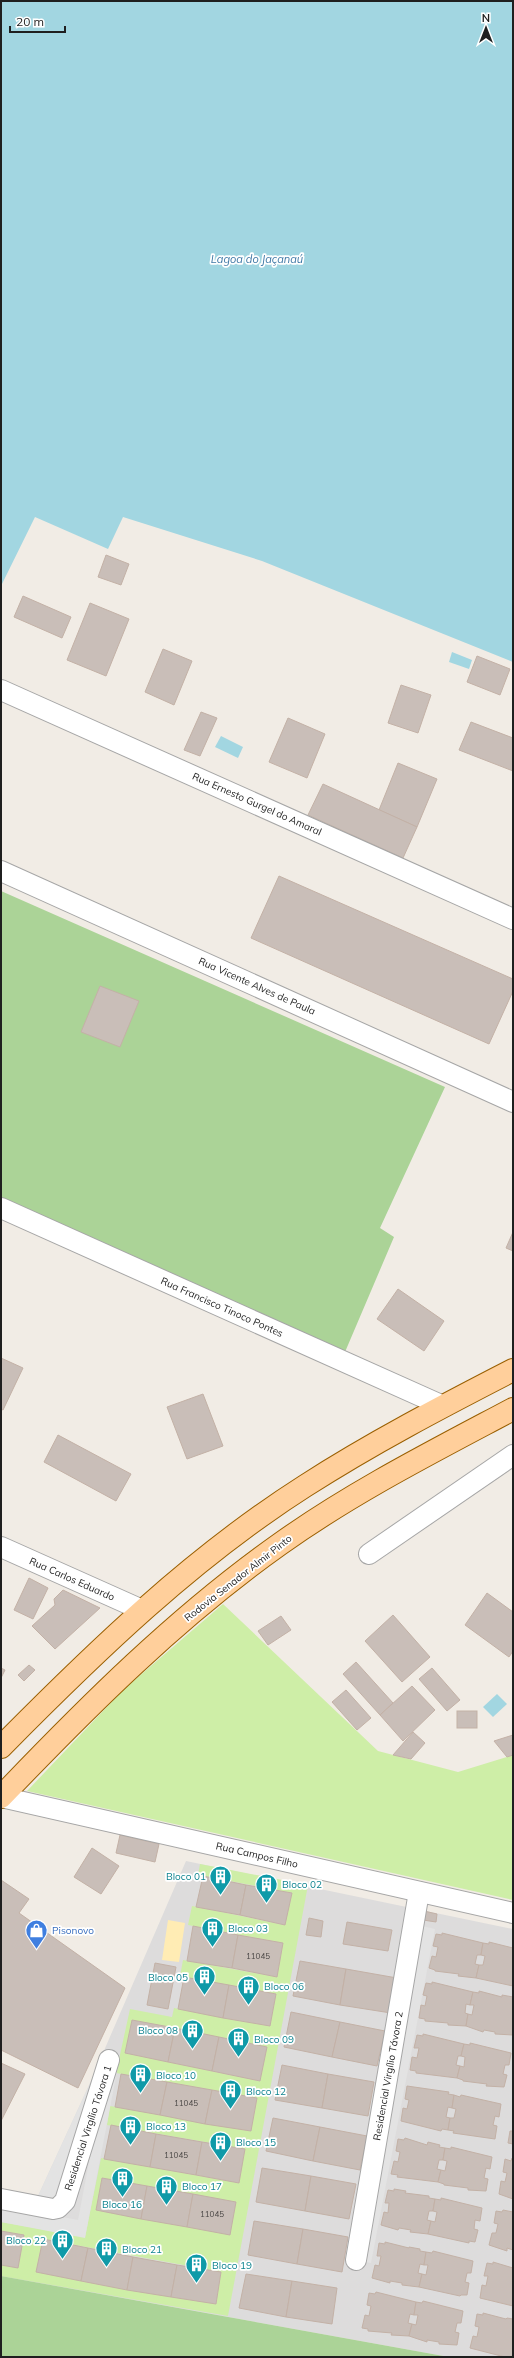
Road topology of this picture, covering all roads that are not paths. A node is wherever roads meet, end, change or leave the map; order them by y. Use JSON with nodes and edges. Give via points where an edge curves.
{"nodes":[{"id":1,"x":1,"y":690,"type":"edge"},
{"id":2,"x":1,"y":871,"type":"edge"},
{"id":3,"x":513,"y":919,"type":"edge"},
{"id":4,"x":513,"y":1102,"type":"edge"},
{"id":5,"x":1,"y":1208,"type":"edge"},
{"id":6,"x":513,"y":1370,"type":"edge"},
{"id":7,"x":443,"y":1406,"type":"junction"},
{"id":8,"x":513,"y":1409,"type":"edge"},
{"id":9,"x":513,"y":1456,"type":"edge"},
{"id":10,"x":1,"y":1547,"type":"edge"},
{"id":11,"x":369,"y":1554,"type":"dead end"},
{"id":12,"x":142,"y":1610,"type":"junction"},
{"id":13,"x":1,"y":1747,"type":"edge"},
{"id":14,"x":1,"y":1797,"type":"edge"},
{"id":15,"x":420,"y":1892,"type":"junction"},
{"id":16,"x":513,"y":1913,"type":"edge"},
{"id":17,"x":109,"y":2060,"type":"dead end"},
{"id":18,"x":1,"y":2199,"type":"edge"},
{"id":19,"x":356,"y":2260,"type":"dead end"}],
"edges":[{"from":1,"to":3,"type":"street","name":"Rua Ernesto Gurgel do Amaral"},
{"from":2,"to":4,"type":"street","name":"Rua Vicente Alves de Paula"},
{"from":5,"to":7,"type":"street","name":"Rua Francisco Tinoco Pontes"},
{"from":6,"to":7,"type":"main road"},
{"from":7,"to":12,"type":"main road","via":[[304,1486],[233,1537]]},
{"from":8,"to":14,"type":"main road","name":"Rodovia Senador Almir Pinto","via":[[356,1495],[280,1544],[160,1640],[65,1730]]},
{"from":9,"to":11,"type":"street"},
{"from":10,"to":12,"type":"street","name":"Rua Carlos Eduardo"},
{"from":12,"to":13,"type":"main road"},
{"from":14,"to":15,"type":"street","name":"Rua Campos Filho"},
{"from":15,"to":16,"type":"street","name":"Rua Campos Filho"},
{"from":15,"to":19,"type":"street","name":"Residencial Virgílio Távora 2"},
{"from":17,"to":18,"type":"street","name":"Residencial Virgílio Távora 1","via":[[65,2201],[53,2209]]}]}
